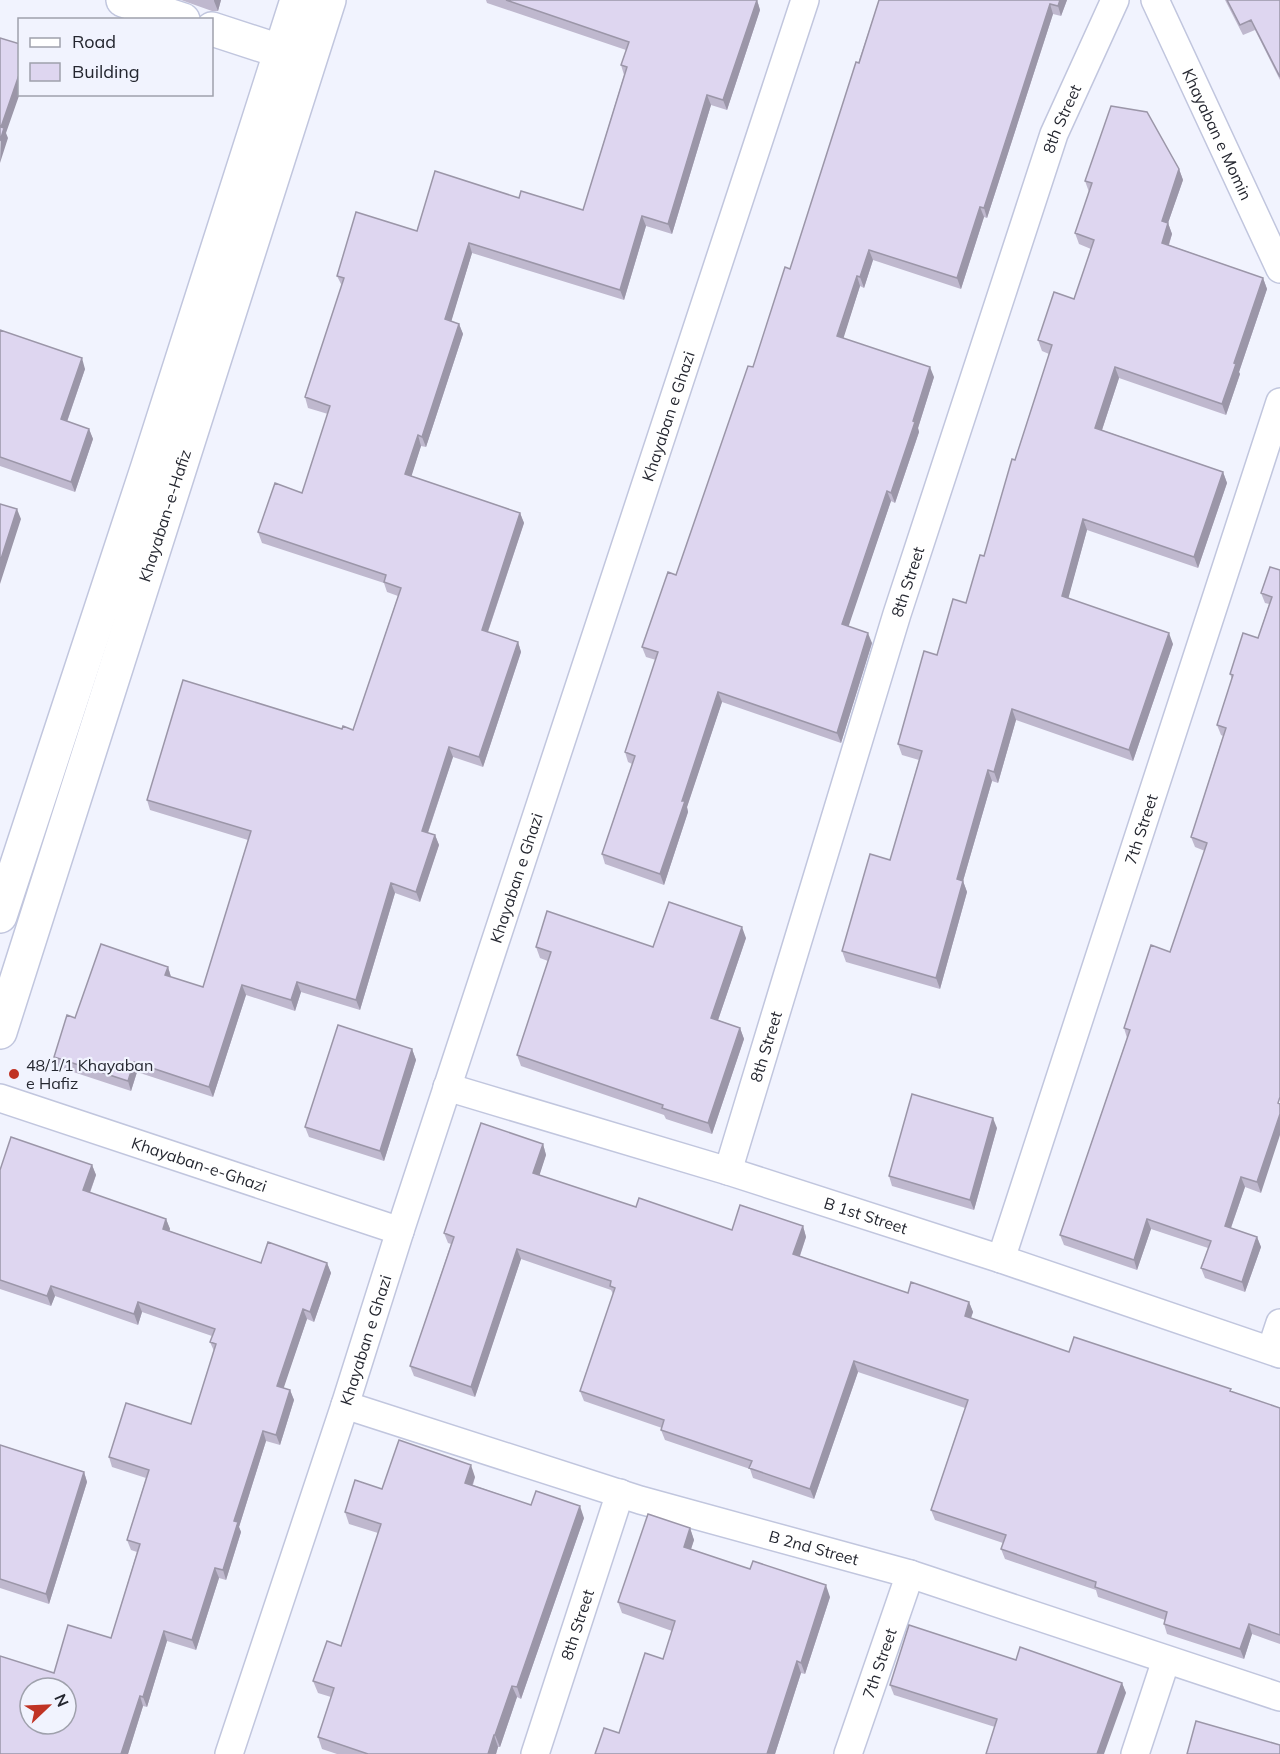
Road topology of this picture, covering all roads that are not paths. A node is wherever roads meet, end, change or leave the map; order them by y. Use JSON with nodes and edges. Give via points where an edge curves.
{"nodes":[{"id":1,"x":123,"y":0,"type":"edge"},
{"id":2,"x":297,"y":0,"type":"edge"},
{"id":3,"x":328,"y":0,"type":"edge"},
{"id":4,"x":805,"y":0,"type":"edge"},
{"id":5,"x":1115,"y":0,"type":"edge"},
{"id":6,"x":1155,"y":0,"type":"edge"},
{"id":7,"x":177,"y":18,"type":"edge"},
{"id":8,"x":213,"y":29,"type":"edge"},
{"id":9,"x":294,"y":55,"type":"junction"},
{"id":10,"x":1280,"y":269,"type":"edge"},
{"id":11,"x":1280,"y":402,"type":"edge"},
{"id":12,"x":0,"y":916,"type":"edge"},
{"id":13,"x":0,"y":1032,"type":"edge"},
{"id":14,"x":447,"y":1087,"type":"junction"},
{"id":15,"x":0,"y":1098,"type":"edge"},
{"id":16,"x":728,"y":1171,"type":"junction"},
{"id":17,"x":400,"y":1231,"type":"junction"},
{"id":18,"x":1001,"y":1258,"type":"junction"},
{"id":19,"x":1280,"y":1323,"type":"edge"},
{"id":20,"x":1276,"y":1352,"type":"edge"},
{"id":21,"x":345,"y":1405,"type":"junction"},
{"id":22,"x":620,"y":1493,"type":"junction"},
{"id":23,"x":910,"y":1574,"type":"junction"},
{"id":24,"x":1166,"y":1660,"type":"junction"},
{"id":25,"x":1280,"y":1697,"type":"edge"},
{"id":26,"x":229,"y":1754,"type":"edge"},
{"id":27,"x":535,"y":1754,"type":"edge"},
{"id":28,"x":848,"y":1754,"type":"edge"},
{"id":29,"x":1135,"y":1754,"type":"edge"}],
"edges":[{"from":1,"to":7,"type":"main road"},
{"from":2,"to":9,"type":"main road"},
{"from":3,"to":9,"type":"main road","name":"Khayaban-e-Hafiz"},
{"from":4,"to":14,"type":"street","name":"Khayaban e Ghazi"},
{"from":5,"to":16,"type":"street","name":"8th Street","via":[[1050,145],[897,614]]},
{"from":6,"to":10,"type":"street","name":"Khayaban e Momin"},
{"from":8,"to":9,"type":"main road"},
{"from":9,"to":12,"type":"main road","name":"Khayaban-e-Hafiz","via":[[148,466]]},
{"from":9,"to":13,"type":"main road","name":"Khayaban-e-Hafiz"},
{"from":11,"to":18,"type":"street","name":"7th Street"},
{"from":14,"to":16,"type":"street","name":"B 1st Street"},
{"from":14,"to":17,"type":"street","name":"Khayaban e Ghazi"},
{"from":15,"to":17,"type":"street","name":"Khayaban-e-Ghazi"},
{"from":16,"to":18,"type":"street","name":"B 1st Street"},
{"from":17,"to":21,"type":"street","name":"Khayaban e Ghazi"},
{"from":18,"to":20,"type":"street","name":"B 1st Street"},
{"from":19,"to":20,"type":"street"},
{"from":21,"to":22,"type":"street","name":"B 2nd Street"},
{"from":21,"to":26,"type":"street","name":"Khayaban e Ghazi"},
{"from":22,"to":23,"type":"street","name":"B 2nd Street"},
{"from":22,"to":27,"type":"street","name":"8th Street"},
{"from":23,"to":24,"type":"street","name":"B 2nd Street"},
{"from":23,"to":28,"type":"street","name":"7th Street"},
{"from":24,"to":25,"type":"street","name":"B 2nd Street"},
{"from":24,"to":29,"type":"street"}]}
